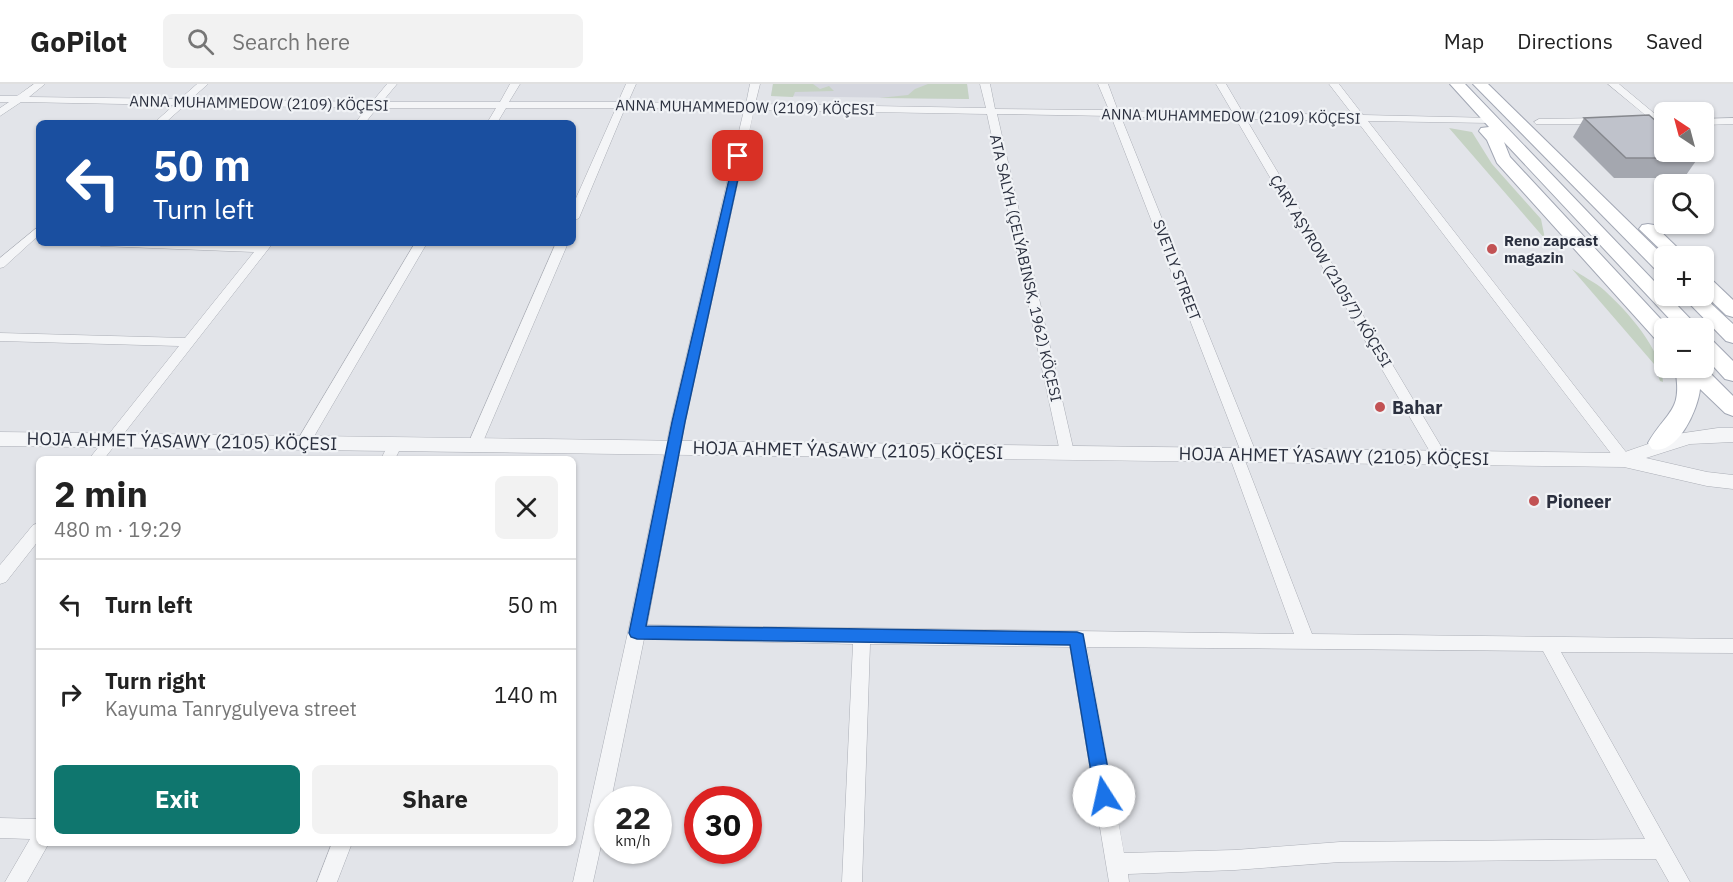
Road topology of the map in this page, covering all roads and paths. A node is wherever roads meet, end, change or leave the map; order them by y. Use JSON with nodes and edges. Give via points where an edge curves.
{"nodes":[{"id":1,"x":40,"y":84,"type":"edge"},
{"id":2,"x":203,"y":84,"type":"edge"},
{"id":3,"x":392,"y":84,"type":"edge"},
{"id":4,"x":515,"y":84,"type":"edge"},
{"id":5,"x":631,"y":84,"type":"edge"},
{"id":6,"x":755,"y":84,"type":"edge"},
{"id":7,"x":985,"y":84,"type":"edge"},
{"id":8,"x":1103,"y":84,"type":"edge"},
{"id":9,"x":1221,"y":84,"type":"edge"},
{"id":10,"x":1334,"y":84,"type":"edge"},
{"id":11,"x":1457,"y":84,"type":"edge"},
{"id":12,"x":1480,"y":84,"type":"edge"},
{"id":13,"x":1613,"y":84,"type":"edge"},
{"id":14,"x":0,"y":99,"type":"edge"},
{"id":15,"x":19,"y":99,"type":"junction"},
{"id":16,"x":183,"y":102,"type":"junction"},
{"id":17,"x":503,"y":104,"type":"junction"},
{"id":18,"x":1500,"y":104,"type":"junction"},
{"id":19,"x":375,"y":105,"type":"junction"},
{"id":20,"x":622,"y":105,"type":"junction"},
{"id":21,"x":749,"y":106,"type":"junction"},
{"id":22,"x":991,"y":112,"type":"junction"},
{"id":23,"x":0,"y":113,"type":"edge"},
{"id":24,"x":1115,"y":114,"type":"junction"},
{"id":25,"x":1239,"y":115,"type":"junction"},
{"id":26,"x":1481,"y":115,"type":"junction"},
{"id":27,"x":1654,"y":116,"type":"edge"},
{"id":28,"x":1360,"y":118,"type":"junction"},
{"id":29,"x":162,"y":120,"type":"edge"},
{"id":30,"x":362,"y":120,"type":"edge"},
{"id":31,"x":494,"y":120,"type":"edge"},
{"id":32,"x":1539,"y":122,"type":"junction"},
{"id":33,"x":1654,"y":122,"type":"edge"},
{"id":34,"x":1714,"y":122,"type":"edge"},
{"id":35,"x":1733,"y":122,"type":"edge"},
{"id":36,"x":1570,"y":163,"type":"junction"},
{"id":37,"x":576,"y":211,"type":"edge"},
{"id":38,"x":33,"y":241,"type":"edge"},
{"id":39,"x":264,"y":246,"type":"edge"},
{"id":40,"x":419,"y":246,"type":"edge"},
{"id":41,"x":561,"y":246,"type":"edge"},
{"id":42,"x":1665,"y":246,"type":"edge"},
{"id":43,"x":1654,"y":256,"type":"edge"},
{"id":44,"x":0,"y":264,"type":"edge"},
{"id":45,"x":1714,"y":293,"type":"edge"},
{"id":46,"x":1702,"y":306,"type":"edge"},
{"id":47,"x":1733,"y":311,"type":"edge"},
{"id":48,"x":1679,"y":318,"type":"edge"},
{"id":49,"x":1654,"y":325,"type":"edge"},
{"id":50,"x":1733,"y":336,"type":"edge"},
{"id":51,"x":0,"y":337,"type":"edge"},
{"id":52,"x":190,"y":342,"type":"junction"},
{"id":53,"x":1714,"y":354,"type":"edge"},
{"id":54,"x":1733,"y":374,"type":"edge"},
{"id":55,"x":1689,"y":378,"type":"edge"},
{"id":56,"x":1701,"y":378,"type":"edge"},
{"id":57,"x":1733,"y":408,"type":"edge"},
{"id":58,"x":1733,"y":435,"type":"edge"},
{"id":59,"x":0,"y":439,"type":"edge"},
{"id":60,"x":110,"y":441,"type":"junction"},
{"id":61,"x":304,"y":441,"type":"junction"},
{"id":62,"x":1660,"y":443,"type":"junction"},
{"id":63,"x":475,"y":444,"type":"junction"},
{"id":64,"x":673,"y":448,"type":"junction"},
{"id":65,"x":392,"y":452,"type":"edge"},
{"id":66,"x":1067,"y":452,"type":"junction"},
{"id":67,"x":1243,"y":455,"type":"junction"},
{"id":68,"x":98,"y":456,"type":"edge"},
{"id":69,"x":1441,"y":458,"type":"junction"},
{"id":70,"x":1624,"y":460,"type":"junction"},
{"id":71,"x":1707,"y":479,"type":"junction"},
{"id":72,"x":1733,"y":482,"type":"edge"},
{"id":73,"x":1733,"y":491,"type":"edge"},
{"id":74,"x":36,"y":533,"type":"edge"},
{"id":75,"x":0,"y":577,"type":"edge"},
{"id":76,"x":637,"y":633,"type":"junction"},
{"id":77,"x":862,"y":638,"type":"junction"},
{"id":78,"x":1077,"y":639,"type":"junction"},
{"id":79,"x":1306,"y":642,"type":"junction"},
{"id":80,"x":1549,"y":646,"type":"junction"},
{"id":81,"x":1733,"y":646,"type":"edge"},
{"id":82,"x":0,"y":828,"type":"edge"},
{"id":83,"x":36,"y":829,"type":"edge"},
{"id":84,"x":37,"y":846,"type":"edge"},
{"id":85,"x":341,"y":846,"type":"edge"},
{"id":86,"x":1661,"y":849,"type":"junction"},
{"id":87,"x":1118,"y":873,"type":"edge"},
{"id":88,"x":15,"y":882,"type":"edge"},
{"id":89,"x":327,"y":882,"type":"edge"},
{"id":90,"x":583,"y":882,"type":"edge"},
{"id":91,"x":852,"y":882,"type":"edge"},
{"id":92,"x":1680,"y":882,"type":"edge"}],
"edges":[{"from":1,"to":15,"type":"street"},
{"from":2,"to":16,"type":"street"},
{"from":3,"to":19,"type":"street"},
{"from":4,"to":17,"type":"street"},
{"from":5,"to":20,"type":"street"},
{"from":6,"to":21,"type":"street"},
{"from":7,"to":22,"type":"street","name":"ATA SALYH (ÇELÝABINSK, 1962) KÖÇESI"},
{"from":8,"to":24,"type":"street","name":"SVETLY STREET"},
{"from":9,"to":25,"type":"street","name":"ÇARY AŞYROW (2105/7) KÖÇESI"},
{"from":10,"to":28,"type":"street"},
{"from":11,"to":26,"type":"main road"},
{"from":12,"to":18,"type":"main road"},
{"from":13,"to":27,"type":"street"},
{"from":14,"to":15,"type":"street","name":"ANNA MUHAMMEDOW (2109) KÖÇESI"},
{"from":15,"to":16,"type":"street","name":"ANNA MUHAMMEDOW (2109) KÖÇESI"},
{"from":15,"to":23,"type":"street"},
{"from":16,"to":19,"type":"street","name":"ANNA MUHAMMEDOW (2109) KÖÇESI"},
{"from":16,"to":29,"type":"street"},
{"from":17,"to":19,"type":"street","name":"ANNA MUHAMMEDOW (2109) KÖÇESI"},
{"from":17,"to":20,"type":"street","name":"ANNA MUHAMMEDOW (2109) KÖÇESI"},
{"from":17,"to":31,"type":"street"},
{"from":18,"to":32,"type":"main road"},
{"from":18,"to":36,"type":"main road","via":[[1535,140]]},
{"from":19,"to":30,"type":"street"},
{"from":20,"to":21,"type":"street","name":"ANNA MUHAMMEDOW (2109) KÖÇESI"},
{"from":20,"to":37,"type":"street"},
{"from":21,"to":22,"type":"street","name":"ANNA MUHAMMEDOW (2109) KÖÇESI"},
{"from":21,"to":64,"type":"street"},
{"from":22,"to":24,"type":"street","name":"ANNA MUHAMMEDOW (2109) KÖÇESI"},
{"from":22,"to":66,"type":"street","name":"ATA SALYH (ÇELÝABINSK, 1962) KÖÇESI"},
{"from":24,"to":25,"type":"street","name":"ANNA MUHAMMEDOW (2109) KÖÇESI"},
{"from":24,"to":67,"type":"street","name":"SVETLY STREET"},
{"from":25,"to":28,"type":"street","name":"ANNA MUHAMMEDOW (2109) KÖÇESI"},
{"from":25,"to":69,"type":"street","name":"ÇARY AŞYROW (2105/7) KÖÇESI"},
{"from":26,"to":28,"type":"street","name":"ANNA MUHAMMEDOW (2109) KÖÇESI"},
{"from":26,"to":48,"type":"main road"},
{"from":26,"to":49,"type":"main road","via":[[1503,159]]},
{"from":28,"to":70,"type":"street"},
{"from":32,"to":33,"type":"street"},
{"from":32,"to":36,"type":"main road"},
{"from":34,"to":35,"type":"street"},
{"from":36,"to":42,"type":"main road"},
{"from":36,"to":43,"type":"main road"},
{"from":38,"to":44,"type":"street"},
{"from":39,"to":52,"type":"street"},
{"from":40,"to":61,"type":"street"},
{"from":41,"to":63,"type":"street"},
{"from":45,"to":47,"type":"main road"},
{"from":46,"to":50,"type":"main road"},
{"from":51,"to":52,"type":"street"},
{"from":52,"to":60,"type":"street"},
{"from":53,"to":54,"type":"main road"},
{"from":55,"to":62,"type":"main road","via":[[1688,404]]},
{"from":56,"to":57,"type":"main road"},
{"from":58,"to":62,"type":"street","name":"HOJA AHMET ÝASAWY (2105) KÖÇESI"},
{"from":59,"to":60,"type":"street","name":"HOJA AHMET ÝASAWY (2105) KÖÇESI"},
{"from":60,"to":61,"type":"street","name":"HOJA AHMET ÝASAWY (2105) KÖÇESI"},
{"from":60,"to":68,"type":"street"},
{"from":61,"to":65,"type":"street","name":"HOJA AHMET ÝASAWY (2105) KÖÇESI"},
{"from":62,"to":70,"type":"street","name":"HOJA AHMET ÝASAWY (2105) KÖÇESI"},
{"from":63,"to":64,"type":"street","name":"HOJA AHMET ÝASAWY (2105) KÖÇESI"},
{"from":63,"to":65,"type":"street","name":"HOJA AHMET ÝASAWY (2105) KÖÇESI"},
{"from":64,"to":66,"type":"street","name":"HOJA AHMET ÝASAWY (2105) KÖÇESI"},
{"from":64,"to":76,"type":"street"},
{"from":66,"to":67,"type":"street","name":"HOJA AHMET ÝASAWY (2105) KÖÇESI"},
{"from":67,"to":69,"type":"street","name":"HOJA AHMET ÝASAWY (2105) KÖÇESI"},
{"from":67,"to":79,"type":"street","name":"SVETLY STREET"},
{"from":69,"to":70,"type":"street","name":"HOJA AHMET ÝASAWY (2105) KÖÇESI"},
{"from":70,"to":71,"type":"street","name":"HOJA AHMET ÝASAWY (2105) KÖÇESI"},
{"from":71,"to":72,"type":"street","name":"HOJA AHMET ÝASAWY (2105) KÖÇESI"},
{"from":71,"to":73,"type":"street"},
{"from":74,"to":75,"type":"street"},
{"from":76,"to":77,"type":"street"},
{"from":76,"to":90,"type":"street"},
{"from":77,"to":78,"type":"street"},
{"from":77,"to":91,"type":"street"},
{"from":78,"to":79,"type":"street"},
{"from":78,"to":87,"type":"street"},
{"from":79,"to":80,"type":"street"},
{"from":80,"to":81,"type":"street"},
{"from":80,"to":86,"type":"street"},
{"from":82,"to":83,"type":"street"},
{"from":84,"to":88,"type":"street"},
{"from":85,"to":89,"type":"street"},
{"from":86,"to":87,"type":"street","via":[[1340,852]]},
{"from":86,"to":92,"type":"street"}]}
